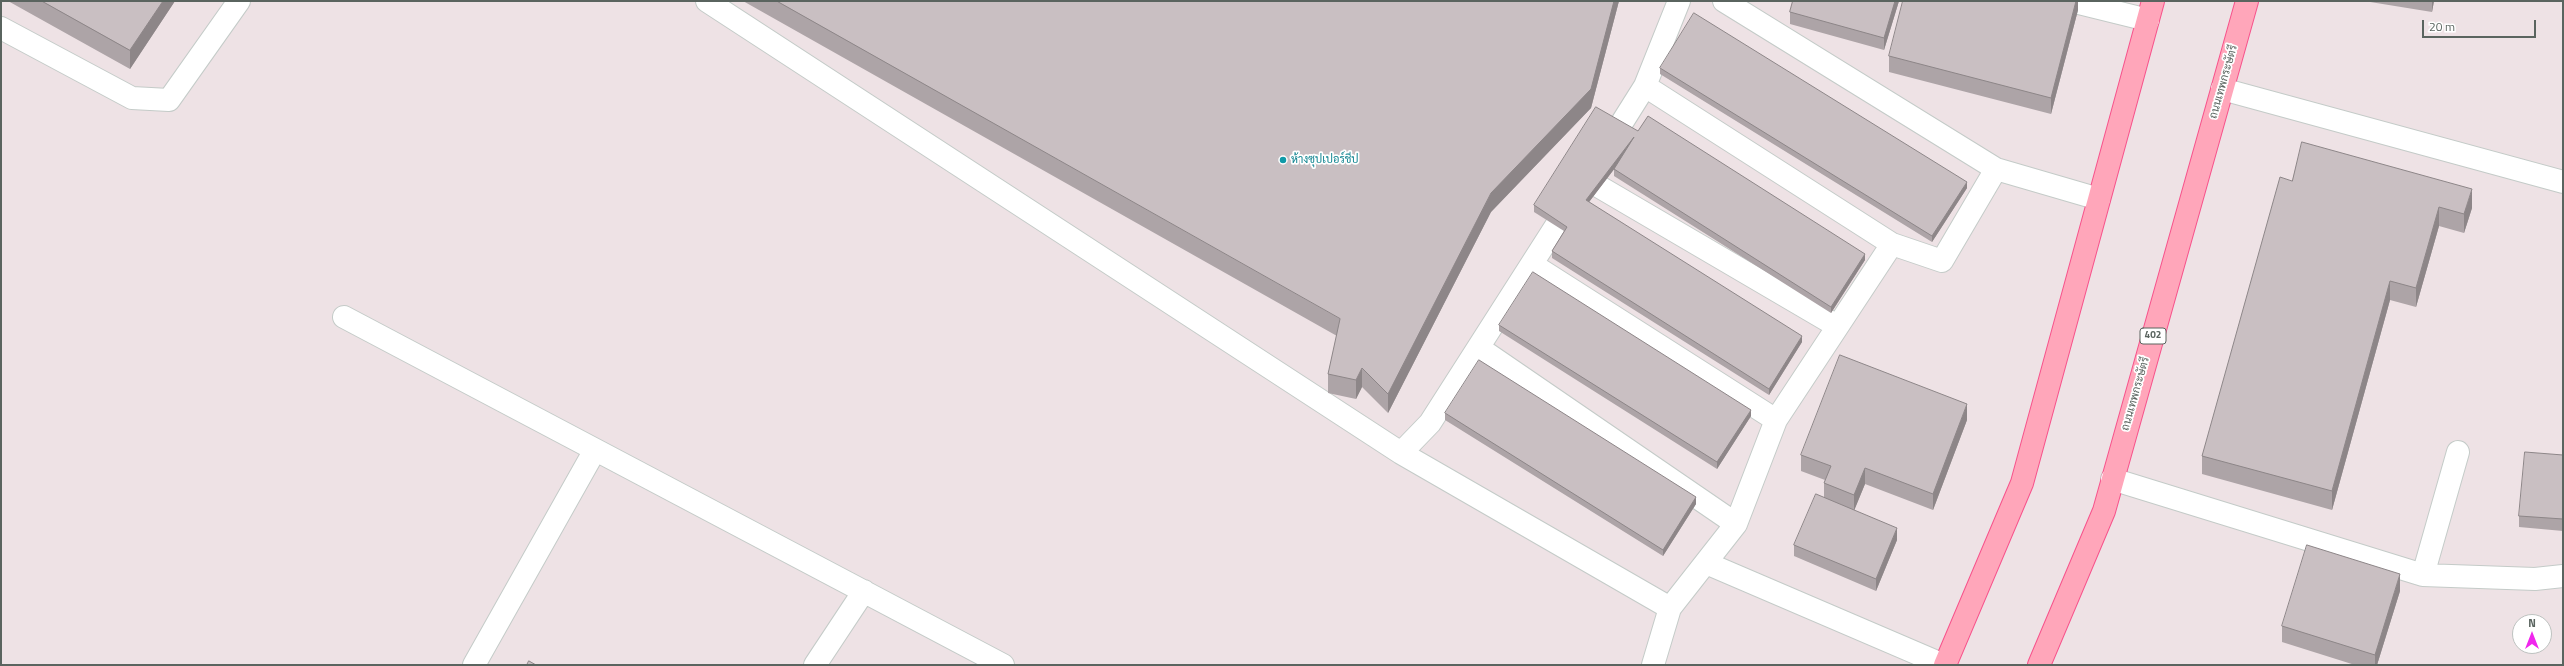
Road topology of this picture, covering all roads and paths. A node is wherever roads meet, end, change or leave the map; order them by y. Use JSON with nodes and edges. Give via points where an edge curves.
{"nodes":[{"id":1,"x":239,"y":1,"type":"edge"},
{"id":2,"x":707,"y":1,"type":"edge"},
{"id":3,"x":1679,"y":1,"type":"edge"},
{"id":4,"x":1724,"y":1,"type":"edge"},
{"id":5,"x":2071,"y":1,"type":"edge"},
{"id":6,"x":2247,"y":1,"type":"edge"},
{"id":7,"x":2150,"y":10,"type":"edge"},
{"id":8,"x":1,"y":28,"type":"edge"},
{"id":9,"x":1645,"y":86,"type":"junction"},
{"id":10,"x":2222,"y":89,"type":"junction"},
{"id":11,"x":1996,"y":169,"type":"junction"},
{"id":12,"x":1586,"y":179,"type":"junction"},
{"id":13,"x":2563,"y":182,"type":"edge"},
{"id":14,"x":2099,"y":199,"type":"junction"},
{"id":15,"x":1892,"y":244,"type":"junction"},
{"id":16,"x":1533,"y":264,"type":"junction"},
{"id":17,"x":344,"y":317,"type":"dead end"},
{"id":18,"x":1837,"y":326,"type":"junction"},
{"id":19,"x":1479,"y":348,"type":"junction"},
{"id":20,"x":1776,"y":420,"type":"junction"},
{"id":21,"x":596,"y":450,"type":"junction"},
{"id":22,"x":2458,"y":452,"type":"dead end"},
{"id":23,"x":1401,"y":453,"type":"junction"},
{"id":24,"x":2112,"y":479,"type":"junction"},
{"id":25,"x":1736,"y":524,"type":"junction"},
{"id":26,"x":1706,"y":563,"type":"junction"},
{"id":27,"x":2423,"y":575,"type":"junction"},
{"id":28,"x":2563,"y":576,"type":"edge"},
{"id":29,"x":864,"y":590,"type":"junction"},
{"id":30,"x":1670,"y":608,"type":"junction"},
{"id":31,"x":474,"y":665,"type":"edge"},
{"id":32,"x":815,"y":665,"type":"edge"},
{"id":33,"x":1003,"y":665,"type":"edge"},
{"id":34,"x":1653,"y":665,"type":"edge"},
{"id":35,"x":1945,"y":665,"type":"edge"},
{"id":36,"x":2039,"y":665,"type":"edge"}],
"edges":[{"from":1,"to":8,"type":"street","via":[[169,100],[132,98]]},
{"from":2,"to":23,"type":"street"},
{"from":3,"to":9,"type":"street"},
{"from":4,"to":11,"type":"street"},
{"from":5,"to":7,"type":"street"},
{"from":6,"to":10,"type":"main road","name":"ถนนเทพกระษัตรี","number":"402"},
{"from":7,"to":14,"type":"main road"},
{"from":9,"to":12,"type":"street"},
{"from":9,"to":15,"type":"street"},
{"from":10,"to":13,"type":"street"},
{"from":10,"to":24,"type":"main road","name":"ถนนเทพกระษัตรี","number":"402"},
{"from":11,"to":14,"type":"street"},
{"from":11,"to":15,"type":"street","via":[[1942,261]]},
{"from":12,"to":16,"type":"street"},
{"from":12,"to":18,"type":"street"},
{"from":14,"to":35,"type":"main road","via":[[2022,483]]},
{"from":15,"to":18,"type":"street"},
{"from":16,"to":19,"type":"street"},
{"from":16,"to":20,"type":"street"},
{"from":17,"to":21,"type":"street"},
{"from":18,"to":20,"type":"street"},
{"from":19,"to":23,"type":"street","via":[[1430,423]]},
{"from":19,"to":25,"type":"street"},
{"from":20,"to":25,"type":"street"},
{"from":21,"to":29,"type":"street"},
{"from":21,"to":31,"type":"street"},
{"from":22,"to":27,"type":"street"},
{"from":23,"to":30,"type":"street"},
{"from":24,"to":27,"type":"street"},
{"from":24,"to":36,"type":"main road","name":"ถนนเทพกระษัตรี","number":"402","via":[[2104,511]]},
{"from":25,"to":26,"type":"street"},
{"from":26,"to":30,"type":"street"},
{"from":26,"to":35,"type":"street"},
{"from":27,"to":28,"type":"street","via":[[2535,578]]},
{"from":29,"to":32,"type":"street"},
{"from":29,"to":33,"type":"street"},
{"from":30,"to":34,"type":"street"}]}
